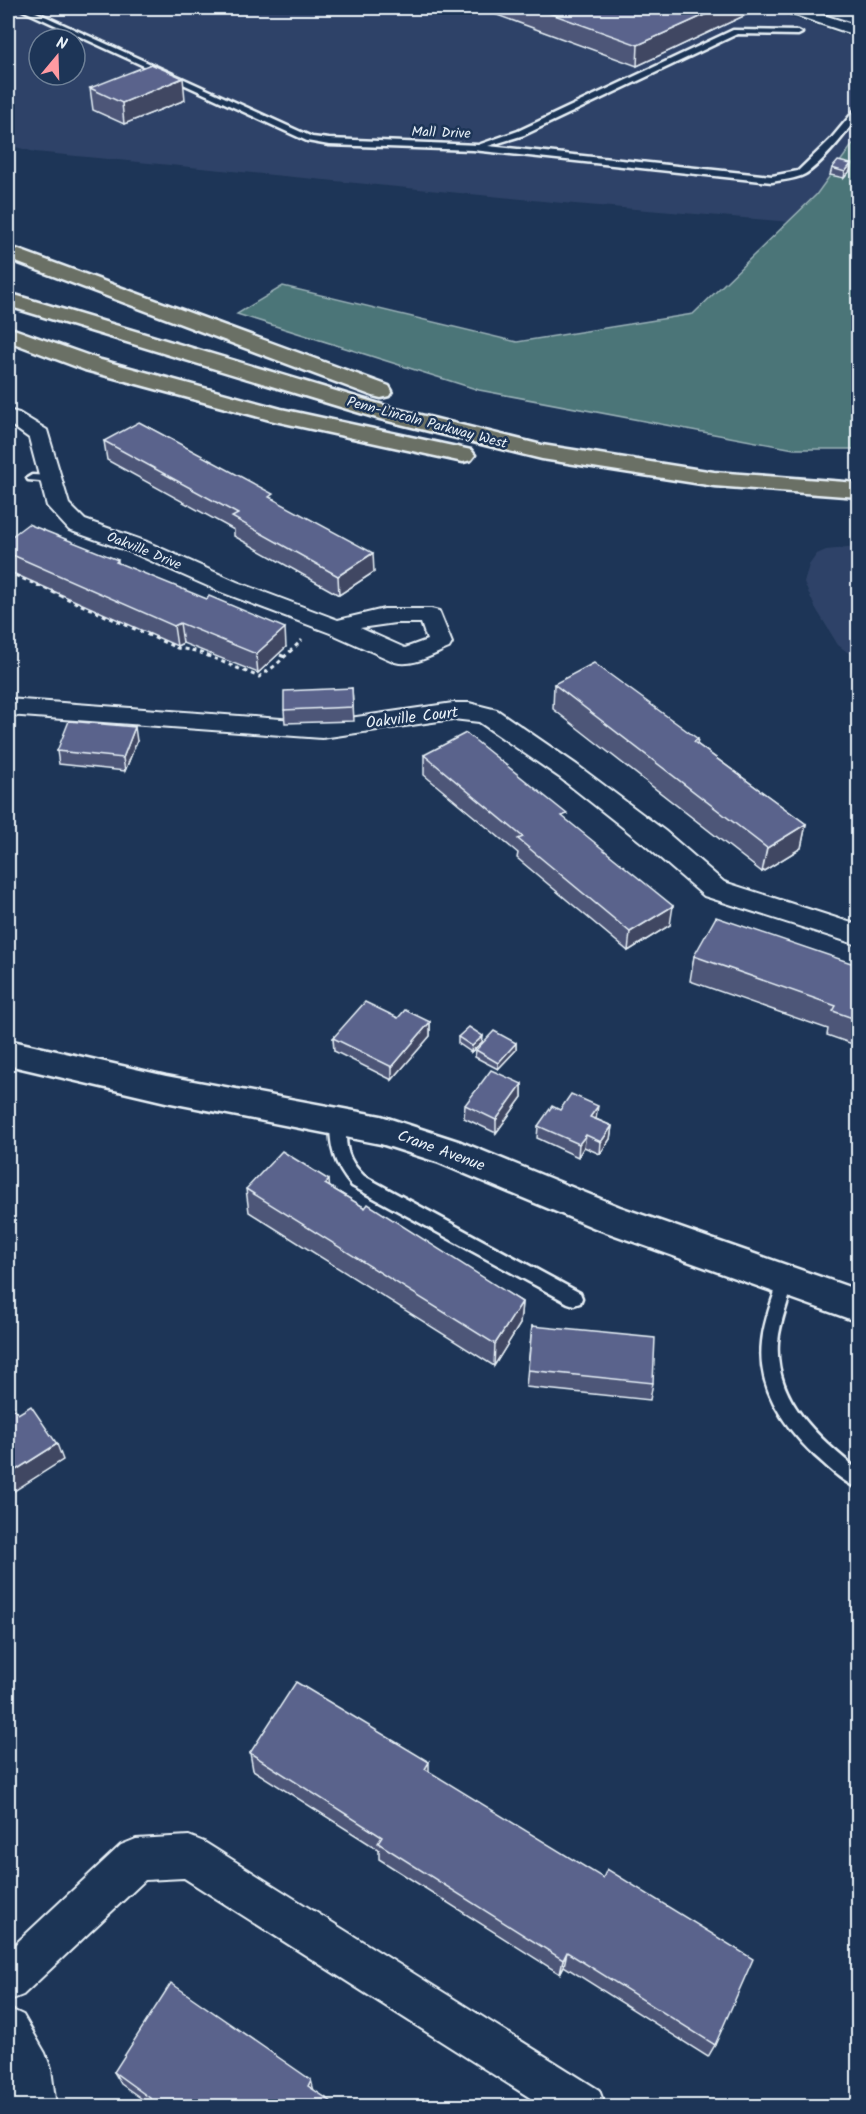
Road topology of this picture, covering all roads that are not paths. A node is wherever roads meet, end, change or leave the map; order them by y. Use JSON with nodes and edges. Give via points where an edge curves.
{"nodes":[{"id":1,"x":22,"y":8,"type":"edge"},
{"id":2,"x":788,"y":8,"type":"edge"},
{"id":3,"x":858,"y":31,"type":"edge"},
{"id":4,"x":798,"y":33,"type":"dead end"},
{"id":5,"x":858,"y":112,"type":"edge"},
{"id":6,"x":473,"y":147,"type":"junction"},
{"id":7,"x":8,"y":252,"type":"edge"},
{"id":8,"x":8,"y":281,"type":"edge"},
{"id":9,"x":8,"y":299,"type":"edge"},
{"id":10,"x":8,"y":334,"type":"edge"},
{"id":11,"x":403,"y":399,"type":"junction"},
{"id":12,"x":8,"y":416,"type":"edge"},
{"id":13,"x":858,"y":471,"type":"edge"},
{"id":14,"x":858,"y":490,"type":"edge"},
{"id":15,"x":338,"y":628,"type":"dead end"},
{"id":16,"x":8,"y":707,"type":"edge"},
{"id":17,"x":858,"y":935,"type":"edge"},
{"id":18,"x":8,"y":1053,"type":"edge"},
{"id":19,"x":338,"y":1121,"type":"junction"},
{"id":20,"x":786,"y":1279,"type":"junction"},
{"id":21,"x":574,"y":1298,"type":"dead end"},
{"id":22,"x":858,"y":1306,"type":"edge"},
{"id":23,"x":858,"y":1479,"type":"edge"},
{"id":24,"x":8,"y":1980,"type":"edge"},
{"id":25,"x":8,"y":2030,"type":"edge"},
{"id":26,"x":34,"y":2106,"type":"edge"},
{"id":27,"x":582,"y":2106,"type":"edge"}],
"edges":[{"from":1,"to":6,"type":"lane","name":"Mall Drive","via":[[310,139]]},
{"from":2,"to":3,"type":"street"},
{"from":4,"to":6,"type":"lane","via":[[736,32],[521,133]]},
{"from":5,"to":6,"type":"lane","name":"Mall Drive","via":[[801,173],[772,179]]},
{"from":7,"to":11,"type":"highway"},
{"from":8,"to":11,"type":"highway","name":"Penn-Lincoln Parkway West"},
{"from":9,"to":14,"type":"highway","name":"Penn-Lincoln Parkway West","via":[[388,414],[499,442],[655,471]]},
{"from":10,"to":14,"type":"highway","via":[[93,365],[266,412],[445,452],[616,479]]},
{"from":11,"to":13,"type":"highway","name":"Penn-Lincoln Parkway West","via":[[542,433],[628,448],[763,465]]},
{"from":12,"to":15,"type":"street","name":"Oakville Drive","via":[[39,435],[42,478],[58,506],[77,525]]},
{"from":16,"to":17,"type":"street","name":"Oakville Court","via":[[322,730],[470,711],[488,716],[568,771],[714,890]]},
{"from":18,"to":19,"type":"street","name":"Crane Avenue","via":[[157,1087]]},
{"from":19,"to":20,"type":"street","name":"Crane Avenue","via":[[449,1152],[608,1218]]},
{"from":19,"to":21,"type":"lane","via":[[342,1163],[358,1181]]},
{"from":20,"to":22,"type":"street","name":"Crane Avenue"},
{"from":20,"to":23,"type":"lane","via":[[770,1341],[773,1382],[780,1401],[799,1429]]},
{"from":24,"to":27,"type":"street","via":[[136,1860],[189,1857]]},
{"from":25,"to":26,"type":"street","via":[[29,2069]]}]}
